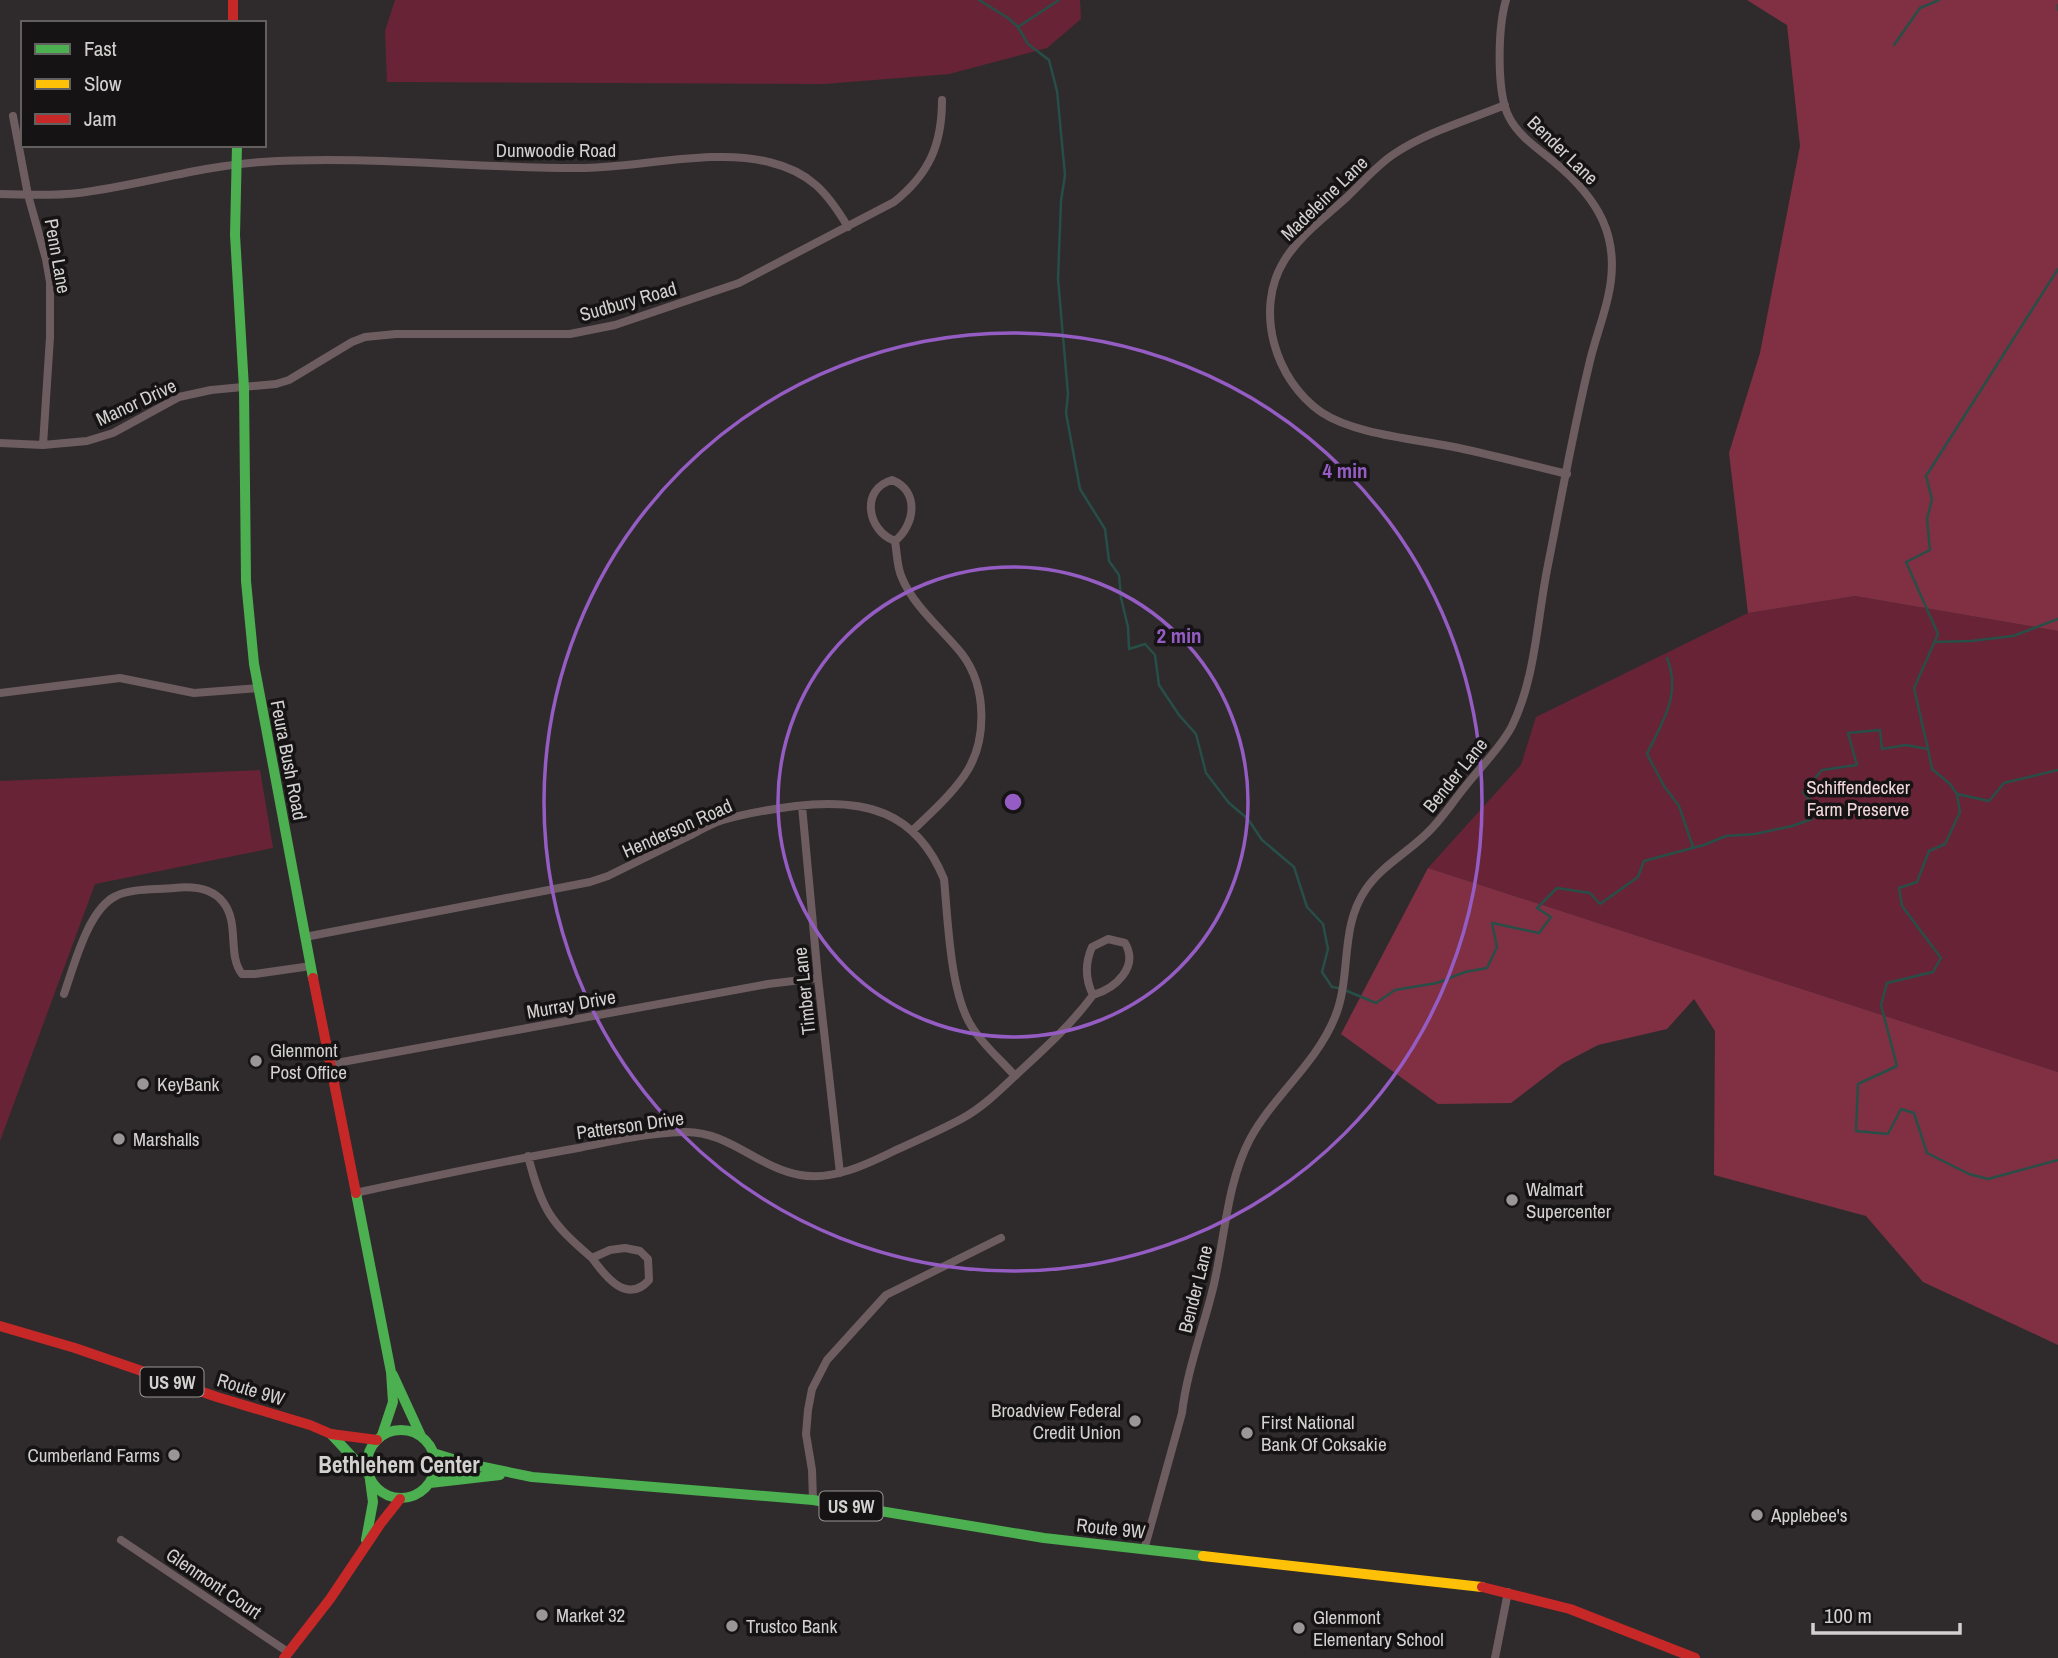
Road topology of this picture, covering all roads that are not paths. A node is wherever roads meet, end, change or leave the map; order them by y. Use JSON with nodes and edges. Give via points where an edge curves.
{"nodes":[{"id":1,"x":233,"y":0,"type":"edge"},
{"id":2,"x":1506,"y":0,"type":"edge"},
{"id":3,"x":233,"y":21,"type":"edge"},
{"id":4,"x":942,"y":100,"type":"dead end"},
{"id":5,"x":1505,"y":105,"type":"junction"},
{"id":6,"x":13,"y":116,"type":"dead end"},
{"id":7,"x":237,"y":147,"type":"edge"},
{"id":8,"x":237,"y":164,"type":"junction"},
{"id":9,"x":0,"y":194,"type":"edge"},
{"id":10,"x":28,"y":195,"type":"junction"},
{"id":11,"x":848,"y":226,"type":"junction"},
{"id":12,"x":244,"y":388,"type":"junction"},
{"id":13,"x":0,"y":443,"type":"edge"},
{"id":14,"x":43,"y":445,"type":"junction"},
{"id":15,"x":1567,"y":474,"type":"junction"},
{"id":16,"x":895,"y":541,"type":"junction"},
{"id":17,"x":258,"y":688,"type":"junction"},
{"id":18,"x":0,"y":693,"type":"edge"},
{"id":19,"x":802,"y":806,"type":"junction"},
{"id":20,"x":912,"y":831,"type":"junction"},
{"id":21,"x":305,"y":937,"type":"junction"},
{"id":22,"x":310,"y":966,"type":"junction"},
{"id":23,"x":818,"y":978,"type":"junction"},
{"id":24,"x":64,"y":993,"type":"dead end"},
{"id":25,"x":1093,"y":995,"type":"junction"},
{"id":26,"x":331,"y":1065,"type":"junction"},
{"id":27,"x":1015,"y":1076,"type":"junction"},
{"id":28,"x":528,"y":1157,"type":"junction"},
{"id":29,"x":840,"y":1173,"type":"junction"},
{"id":30,"x":355,"y":1193,"type":"junction"},
{"id":31,"x":1001,"y":1238,"type":"dead end"},
{"id":32,"x":592,"y":1258,"type":"junction"},
{"id":33,"x":0,"y":1326,"type":"edge"},
{"id":34,"x":391,"y":1372,"type":"junction"},
{"id":35,"x":331,"y":1434,"type":"junction"},
{"id":36,"x":421,"y":1436,"type":"junction"},
{"id":37,"x":379,"y":1437,"type":"junction"},
{"id":38,"x":433,"y":1452,"type":"junction"},
{"id":39,"x":514,"y":1474,"type":"junction"},
{"id":40,"x":369,"y":1478,"type":"junction"},
{"id":41,"x":429,"y":1483,"type":"junction"},
{"id":42,"x":400,"y":1499,"type":"junction"},
{"id":43,"x":813,"y":1500,"type":"junction"},
{"id":44,"x":121,"y":1541,"type":"dead end"},
{"id":45,"x":1144,"y":1549,"type":"junction"},
{"id":46,"x":362,"y":1552,"type":"junction"},
{"id":47,"x":1508,"y":1592,"type":"junction"},
{"id":48,"x":286,"y":1655,"type":"edge"},
{"id":49,"x":1495,"y":1658,"type":"edge"},
{"id":50,"x":1695,"y":1658,"type":"edge"}],
"edges":[{"from":1,"to":3,"type":"main road"},
{"from":2,"to":5,"type":"street","name":"Bender Lane","via":[[1500,42]]},
{"from":4,"to":11,"type":"street","name":"Sudbury Road","via":[[939,139],[920,175],[894,202]]},
{"from":5,"to":15,"type":"street","name":"Bender Lane","via":[[1520,132],[1585,192],[1602,217],[1611,244],[1609,294]]},
{"from":5,"to":15,"type":"street","name":"Madeleine Lane","via":[[1413,142],[1391,156],[1299,241],[1275,281],[1271,330],[1289,379],[1322,413],[1347,425]]},
{"from":6,"to":10,"type":"street","name":"Penn Lane"},
{"from":7,"to":8,"type":"main road","name":"Feura Bush Road"},
{"from":8,"to":10,"type":"street","name":"Dunwoodie Road","via":[[78,193]]},
{"from":8,"to":11,"type":"street","name":"Dunwoodie Road","via":[[298,160],[586,168],[687,159],[757,160],[790,168],[818,186]]},
{"from":8,"to":12,"type":"main road","name":"Feura Bush Road","via":[[235,235]]},
{"from":9,"to":10,"type":"street","name":"Dunwoodie Road"},
{"from":10,"to":14,"type":"street","name":"Penn Lane","via":[[46,259],[51,307]]},
{"from":11,"to":12,"type":"street","name":"Sudbury Road","via":[[738,283],[615,325],[569,334],[374,336],[352,342],[289,380]]},
{"from":12,"to":14,"type":"street","name":"Manor Drive","via":[[179,397],[113,433]]},
{"from":12,"to":17,"type":"main road","name":"Feura Bush Road","via":[[246,581]]},
{"from":13,"to":14,"type":"street","name":"Manor Drive"},
{"from":15,"to":45,"type":"street","name":"Bender Lane","via":[[1532,659],[1515,719],[1437,823],[1373,879],[1359,900],[1350,922],[1335,1018],[1311,1058],[1259,1123],[1240,1160],[1182,1413]]},
{"from":16,"to":16,"type":"street","via":[[879,532],[870,506],[876,489],[892,480],[908,491],[912,508],[908,527]]},
{"from":16,"to":20,"type":"street","via":[[902,578],[964,657],[977,683],[982,710],[978,744],[965,775]]},
{"from":17,"to":18,"type":"street","via":[[194,692],[120,678]]},
{"from":17,"to":21,"type":"main road","name":"Feura Bush Road"},
{"from":19,"to":20,"type":"street","name":"Henderson Road","via":[[842,803],[873,808]]},
{"from":19,"to":21,"type":"street","name":"Henderson Road","via":[[721,821],[590,882]]},
{"from":19,"to":23,"type":"street","name":"Timber Lane"},
{"from":20,"to":27,"type":"street","name":"Henderson Road","via":[[931,852],[944,879],[964,1010],[972,1027]]},
{"from":21,"to":22,"type":"main road","name":"Feura Bush Road"},
{"from":22,"to":24,"type":"street","via":[[242,974],[229,910],[212,892],[193,887],[127,893],[112,898],[95,917]]},
{"from":22,"to":26,"type":"main road","name":"Feura Bush Road"},
{"from":23,"to":26,"type":"street","name":"Murray Drive"},
{"from":23,"to":29,"type":"street","name":"Timber Lane"},
{"from":25,"to":25,"type":"street","name":"Patterson Drive","via":[[1087,968],[1092,947],[1108,939],[1125,943],[1130,958],[1125,974]]},
{"from":25,"to":27,"type":"street","name":"Patterson Drive","via":[[1075,1020]]},
{"from":26,"to":30,"type":"main road","name":"Feura Bush Road"},
{"from":27,"to":29,"type":"street","name":"Patterson Drive","via":[[965,1117]]},
{"from":28,"to":29,"type":"street","name":"Patterson Drive","via":[[687,1131],[724,1139],[779,1170],[819,1177]]},
{"from":28,"to":30,"type":"street","name":"Patterson Drive"},
{"from":28,"to":32,"type":"street","via":[[552,1221]]},
{"from":30,"to":34,"type":"main road","name":"Feura Bush Road"},
{"from":31,"to":43,"type":"street","via":[[886,1295],[827,1360],[807,1410]]},
{"from":32,"to":32,"type":"street","via":[[620,1288],[634,1289],[649,1280],[649,1259],[640,1251],[610,1250]]},
{"from":33,"to":35,"type":"main road","name":"Route 9W","number":"US 9W"},
{"from":34,"to":36,"type":"main road","name":"Feura Bush Road"},
{"from":34,"to":37,"type":"main road","name":"Feura Bush Road","via":[[393,1402]]},
{"from":35,"to":37,"type":"main road","name":"Route 9W","number":"US 9W"},
{"from":35,"to":40,"type":"main road","name":"Route 9W","number":"US 9W"},
{"from":36,"to":37,"type":"main road","via":[[402,1430]]},
{"from":36,"to":38,"type":"main road"},
{"from":37,"to":40,"type":"main road","via":[[368,1456]]},
{"from":38,"to":39,"type":"main road","name":"Route 9W","number":"US 9W"},
{"from":38,"to":41,"type":"main road","via":[[434,1473]]},
{"from":39,"to":41,"type":"main road","name":"Route 9W","number":"US 9W"},
{"from":39,"to":43,"type":"main road","name":"Route 9W","number":"US 9W"},
{"from":40,"to":42,"type":"main road","via":[[383,1493]]},
{"from":40,"to":46,"type":"main road","via":[[373,1502]]},
{"from":41,"to":42,"type":"main road","via":[[412,1497]]},
{"from":42,"to":46,"type":"main road"},
{"from":43,"to":45,"type":"main road","name":"Route 9W","number":"US 9W","via":[[1044,1538]]},
{"from":44,"to":48,"type":"street","name":"Glenmont Court"},
{"from":45,"to":47,"type":"main road","name":"Route 9W","number":"US 9W"},
{"from":46,"to":48,"type":"main road"},
{"from":47,"to":49,"type":"street"},
{"from":47,"to":50,"type":"main road","name":"Route 9W","number":"US 9W","via":[[1570,1609]]}]}
